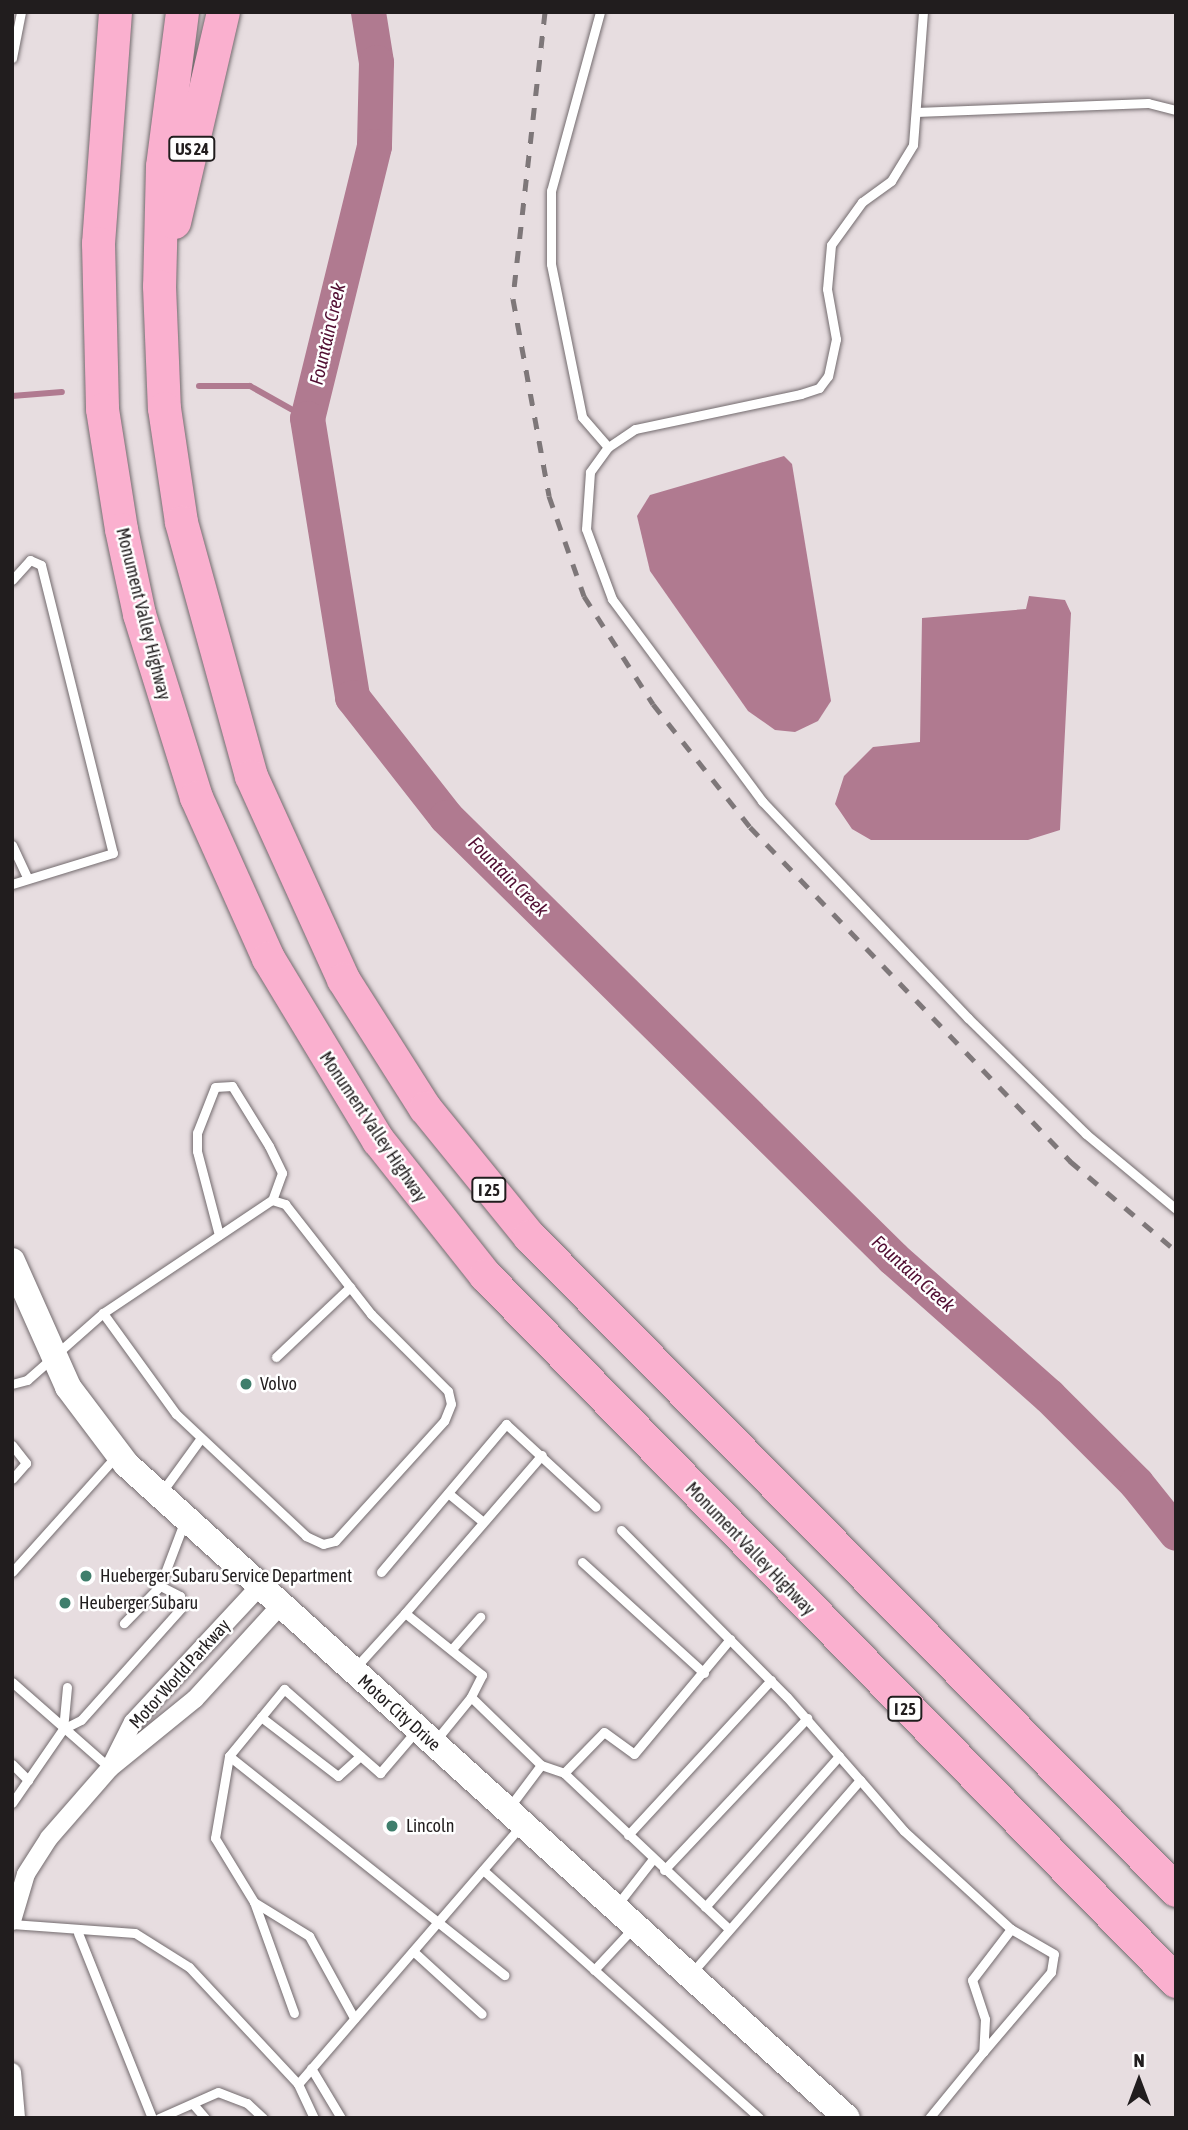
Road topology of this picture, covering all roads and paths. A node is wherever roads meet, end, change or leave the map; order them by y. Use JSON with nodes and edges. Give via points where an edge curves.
{"nodes":[{"id":1,"x":21,"y":12,"type":"edge"},
{"id":2,"x":115,"y":12,"type":"edge"},
{"id":3,"x":182,"y":12,"type":"edge"},
{"id":4,"x":223,"y":12,"type":"edge"},
{"id":5,"x":600,"y":12,"type":"edge"},
{"id":6,"x":923,"y":12,"type":"edge"},
{"id":7,"x":12,"y":58,"type":"edge"},
{"id":8,"x":1176,"y":110,"type":"edge"},
{"id":9,"x":916,"y":112,"type":"junction"},
{"id":10,"x":159,"y":286,"type":"junction"},
{"id":11,"x":608,"y":447,"type":"junction"},
{"id":12,"x":12,"y":580,"type":"edge"},
{"id":13,"x":12,"y":845,"type":"edge"},
{"id":14,"x":27,"y":877,"type":"junction"},
{"id":15,"x":12,"y":884,"type":"edge"},
{"id":16,"x":272,"y":1200,"type":"junction"},
{"id":17,"x":1176,"y":1209,"type":"edge"},
{"id":18,"x":219,"y":1236,"type":"junction"},
{"id":19,"x":12,"y":1261,"type":"edge"},
{"id":20,"x":350,"y":1287,"type":"junction"},
{"id":21,"x":103,"y":1314,"type":"junction"},
{"id":22,"x":51,"y":1357,"type":"junction"},
{"id":23,"x":276,"y":1357,"type":"dead end"},
{"id":24,"x":15,"y":1385,"type":"edge"},
{"id":25,"x":201,"y":1438,"type":"junction"},
{"id":26,"x":12,"y":1445,"type":"edge"},
{"id":27,"x":118,"y":1454,"type":"junction"},
{"id":28,"x":542,"y":1455,"type":"junction"},
{"id":29,"x":12,"y":1479,"type":"edge"},
{"id":30,"x":448,"y":1493,"type":"junction"},
{"id":31,"x":159,"y":1495,"type":"junction"},
{"id":32,"x":596,"y":1507,"type":"dead end"},
{"id":33,"x":186,"y":1518,"type":"junction"},
{"id":34,"x":482,"y":1521,"type":"junction"},
{"id":35,"x":621,"y":1530,"type":"dead end"},
{"id":36,"x":582,"y":1562,"type":"dead end"},
{"id":37,"x":12,"y":1572,"type":"edge"},
{"id":38,"x":381,"y":1572,"type":"dead end"},
{"id":39,"x":160,"y":1586,"type":"junction"},
{"id":40,"x":259,"y":1587,"type":"junction"},
{"id":41,"x":280,"y":1606,"type":"junction"},
{"id":42,"x":405,"y":1613,"type":"junction"},
{"id":43,"x":480,"y":1617,"type":"dead end"},
{"id":44,"x":124,"y":1623,"type":"dead end"},
{"id":45,"x":730,"y":1639,"type":"junction"},
{"id":46,"x":452,"y":1648,"type":"junction"},
{"id":47,"x":353,"y":1671,"type":"junction"},
{"id":48,"x":704,"y":1673,"type":"junction"},
{"id":49,"x":771,"y":1680,"type":"junction"},
{"id":50,"x":12,"y":1682,"type":"edge"},
{"id":51,"x":67,"y":1687,"type":"dead end"},
{"id":52,"x":471,"y":1697,"type":"junction"},
{"id":53,"x":261,"y":1717,"type":"junction"},
{"id":54,"x":807,"y":1718,"type":"junction"},
{"id":55,"x":63,"y":1729,"type":"junction"},
{"id":56,"x":425,"y":1737,"type":"junction"},
{"id":57,"x":229,"y":1756,"type":"junction"},
{"id":58,"x":360,"y":1756,"type":"junction"},
{"id":59,"x":839,"y":1756,"type":"junction"},
{"id":60,"x":12,"y":1765,"type":"edge"},
{"id":61,"x":541,"y":1765,"type":"junction"},
{"id":62,"x":110,"y":1768,"type":"junction"},
{"id":63,"x":564,"y":1773,"type":"junction"},
{"id":64,"x":28,"y":1780,"type":"junction"},
{"id":65,"x":860,"y":1780,"type":"junction"},
{"id":66,"x":12,"y":1803,"type":"edge"},
{"id":67,"x":515,"y":1817,"type":"junction"},
{"id":68,"x":628,"y":1835,"type":"junction"},
{"id":69,"x":653,"y":1859,"type":"junction"},
{"id":70,"x":483,"y":1870,"type":"junction"},
{"id":71,"x":664,"y":1870,"type":"junction"},
{"id":72,"x":1176,"y":1890,"type":"edge"},
{"id":73,"x":254,"y":1902,"type":"junction"},
{"id":74,"x":705,"y":1907,"type":"junction"},
{"id":75,"x":615,"y":1908,"type":"junction"},
{"id":76,"x":439,"y":1921,"type":"junction"},
{"id":77,"x":12,"y":1922,"type":"edge"},
{"id":78,"x":635,"y":1926,"type":"junction"},
{"id":79,"x":729,"y":1930,"type":"junction"},
{"id":80,"x":1011,"y":1930,"type":"junction"},
{"id":81,"x":78,"y":1933,"type":"junction"},
{"id":82,"x":413,"y":1951,"type":"junction"},
{"id":83,"x":594,"y":1970,"type":"junction"},
{"id":84,"x":504,"y":1975,"type":"dead end"},
{"id":85,"x":690,"y":1976,"type":"junction"},
{"id":86,"x":1176,"y":1981,"type":"edge"},
{"id":87,"x":294,"y":2013,"type":"dead end"},
{"id":88,"x":482,"y":2014,"type":"dead end"},
{"id":89,"x":354,"y":2018,"type":"junction"},
{"id":90,"x":983,"y":2052,"type":"junction"},
{"id":91,"x":311,"y":2068,"type":"junction"},
{"id":92,"x":12,"y":2072,"type":"edge"},
{"id":93,"x":298,"y":2084,"type":"junction"},
{"id":94,"x":193,"y":2104,"type":"junction"},
{"id":95,"x":845,"y":2117,"type":"edge"},
{"id":96,"x":16,"y":2118,"type":"edge"},
{"id":97,"x":152,"y":2118,"type":"edge"},
{"id":98,"x":159,"y":2118,"type":"edge"},
{"id":99,"x":205,"y":2118,"type":"edge"},
{"id":100,"x":263,"y":2118,"type":"edge"},
{"id":101,"x":314,"y":2118,"type":"edge"},
{"id":102,"x":341,"y":2118,"type":"edge"},
{"id":103,"x":760,"y":2118,"type":"edge"},
{"id":104,"x":929,"y":2118,"type":"edge"}],
"edges":[{"from":1,"to":7,"type":"lane"},
{"from":2,"to":86,"type":"highway","name":"Monument Valley Highway","number":"I 25","via":[[98,243],[102,409],[121,528],[139,614],[196,797],[268,958],[378,1140],[485,1275]]},
{"from":3,"to":10,"type":"highway","number":"I 25","via":[[162,166]]},
{"from":4,"to":10,"type":"highway","number":"US 24"},
{"from":5,"to":11,"type":"lane","via":[[551,191],[551,264],[582,417]]},
{"from":6,"to":9,"type":"lane"},
{"from":8,"to":9,"type":"lane","via":[[1148,103]]},
{"from":9,"to":11,"type":"lane","via":[[913,145],[891,181],[862,202],[831,245],[827,289],[836,339],[819,388],[635,429]]},
{"from":10,"to":72,"type":"highway","number":"I 25","via":[[164,408],[181,523],[224,694],[293,880],[374,1032],[464,1160],[529,1236]]},
{"from":11,"to":17,"type":"lane","via":[[590,472],[586,495],[586,529],[601,577],[746,780],[968,1018],[1086,1134]]},
{"from":12,"to":14,"type":"lane","via":[[30,560],[41,565],[113,853]]},
{"from":13,"to":14,"type":"lane"},
{"from":14,"to":15,"type":"lane"},
{"from":16,"to":18,"type":"lane"},
{"from":16,"to":18,"type":"lane","via":[[282,1173],[269,1146],[232,1086],[215,1087],[197,1133],[197,1151]]},
{"from":16,"to":20,"type":"lane","via":[[285,1204]]},
{"from":18,"to":21,"type":"lane"},
{"from":19,"to":22,"type":"street","name":"Motor City Drive"},
{"from":20,"to":23,"type":"lane"},
{"from":20,"to":25,"type":"lane","via":[[448,1391],[451,1404],[444,1421],[335,1541],[306,1536]]},
{"from":21,"to":22,"type":"lane"},
{"from":21,"to":25,"type":"lane","via":[[176,1414]]},
{"from":22,"to":24,"type":"lane"},
{"from":22,"to":27,"type":"street","name":"Motor City Drive"},
{"from":25,"to":31,"type":"lane"},
{"from":26,"to":29,"type":"lane","via":[[26,1463]]},
{"from":27,"to":31,"type":"street","name":"Motor City Drive"},
{"from":27,"to":37,"type":"lane"},
{"from":28,"to":30,"type":"lane","via":[[506,1424]]},
{"from":28,"to":32,"type":"lane"},
{"from":28,"to":34,"type":"lane"},
{"from":30,"to":34,"type":"lane"},
{"from":30,"to":38,"type":"lane"},
{"from":31,"to":33,"type":"street","name":"Motor City Drive"},
{"from":33,"to":39,"type":"lane"},
{"from":33,"to":40,"type":"street","name":"Motor City Drive"},
{"from":34,"to":42,"type":"lane"},
{"from":35,"to":45,"type":"lane"},
{"from":36,"to":48,"type":"lane"},
{"from":39,"to":44,"type":"lane"},
{"from":39,"to":55,"type":"lane","via":[[175,1588],[181,1608],[81,1720]]},
{"from":40,"to":41,"type":"street","name":"Motor City Drive"},
{"from":40,"to":62,"type":"street","name":"Motor World Parkway","via":[[133,1721]]},
{"from":41,"to":47,"type":"street","name":"Motor City Drive"},
{"from":41,"to":62,"type":"street","name":"Motor World Parkway","via":[[195,1699]]},
{"from":42,"to":46,"type":"lane"},
{"from":42,"to":47,"type":"lane"},
{"from":43,"to":46,"type":"lane"},
{"from":45,"to":48,"type":"lane"},
{"from":45,"to":49,"type":"lane"},
{"from":46,"to":52,"type":"lane","via":[[482,1675]]},
{"from":47,"to":56,"type":"street","name":"Motor City Drive"},
{"from":48,"to":63,"type":"lane","via":[[634,1754],[604,1732]]},
{"from":49,"to":54,"type":"lane"},
{"from":49,"to":68,"type":"lane"},
{"from":50,"to":55,"type":"lane"},
{"from":51,"to":55,"type":"lane"},
{"from":52,"to":56,"type":"lane"},
{"from":52,"to":61,"type":"lane"},
{"from":53,"to":57,"type":"lane"},
{"from":53,"to":58,"type":"lane","via":[[338,1776]]},
{"from":53,"to":58,"type":"lane","via":[[284,1689]]},
{"from":54,"to":59,"type":"lane"},
{"from":54,"to":71,"type":"lane"},
{"from":55,"to":62,"type":"lane"},
{"from":55,"to":64,"type":"lane"},
{"from":56,"to":58,"type":"lane","via":[[380,1773]]},
{"from":56,"to":67,"type":"street","name":"Motor City Drive"},
{"from":57,"to":73,"type":"lane","via":[[215,1839]]},
{"from":57,"to":76,"type":"lane"},
{"from":59,"to":65,"type":"lane"},
{"from":59,"to":74,"type":"lane"},
{"from":60,"to":64,"type":"lane"},
{"from":61,"to":63,"type":"lane"},
{"from":61,"to":67,"type":"lane"},
{"from":62,"to":77,"type":"street","name":"Motor World Parkway","via":[[41,1850]]},
{"from":63,"to":68,"type":"lane"},
{"from":64,"to":66,"type":"lane"},
{"from":65,"to":79,"type":"lane"},
{"from":65,"to":80,"type":"lane","via":[[904,1831]]},
{"from":67,"to":70,"type":"lane"},
{"from":67,"to":75,"type":"street","name":"Motor City Drive"},
{"from":68,"to":69,"type":"lane"},
{"from":69,"to":71,"type":"lane"},
{"from":69,"to":75,"type":"lane"},
{"from":70,"to":76,"type":"lane"},
{"from":70,"to":83,"type":"lane"},
{"from":71,"to":74,"type":"lane"},
{"from":73,"to":87,"type":"lane"},
{"from":73,"to":89,"type":"lane","via":[[309,1936]]},
{"from":74,"to":79,"type":"lane"},
{"from":75,"to":78,"type":"street","name":"Motor City Drive"},
{"from":76,"to":82,"type":"lane"},
{"from":76,"to":84,"type":"lane"},
{"from":77,"to":81,"type":"lane"},
{"from":78,"to":83,"type":"lane"},
{"from":78,"to":85,"type":"street","name":"Motor City Drive"},
{"from":79,"to":85,"type":"lane"},
{"from":80,"to":90,"type":"lane","via":[[972,1980],[985,2019]]},
{"from":80,"to":90,"type":"lane","via":[[1054,1954],[1051,1972]]},
{"from":81,"to":93,"type":"lane","via":[[135,1933],[189,1967]]},
{"from":81,"to":97,"type":"lane"},
{"from":82,"to":88,"type":"lane"},
{"from":82,"to":89,"type":"lane"},
{"from":83,"to":103,"type":"lane"},
{"from":85,"to":95,"type":"street","name":"Motor City Drive"},
{"from":89,"to":91,"type":"lane"},
{"from":90,"to":104,"type":"lane"},
{"from":91,"to":93,"type":"lane"},
{"from":91,"to":102,"type":"lane"},
{"from":92,"to":96,"type":"street"},
{"from":93,"to":101,"type":"lane"},
{"from":94,"to":98,"type":"lane"},
{"from":94,"to":99,"type":"lane"},
{"from":94,"to":100,"type":"lane","via":[[218,2092],[247,2103]]}]}
